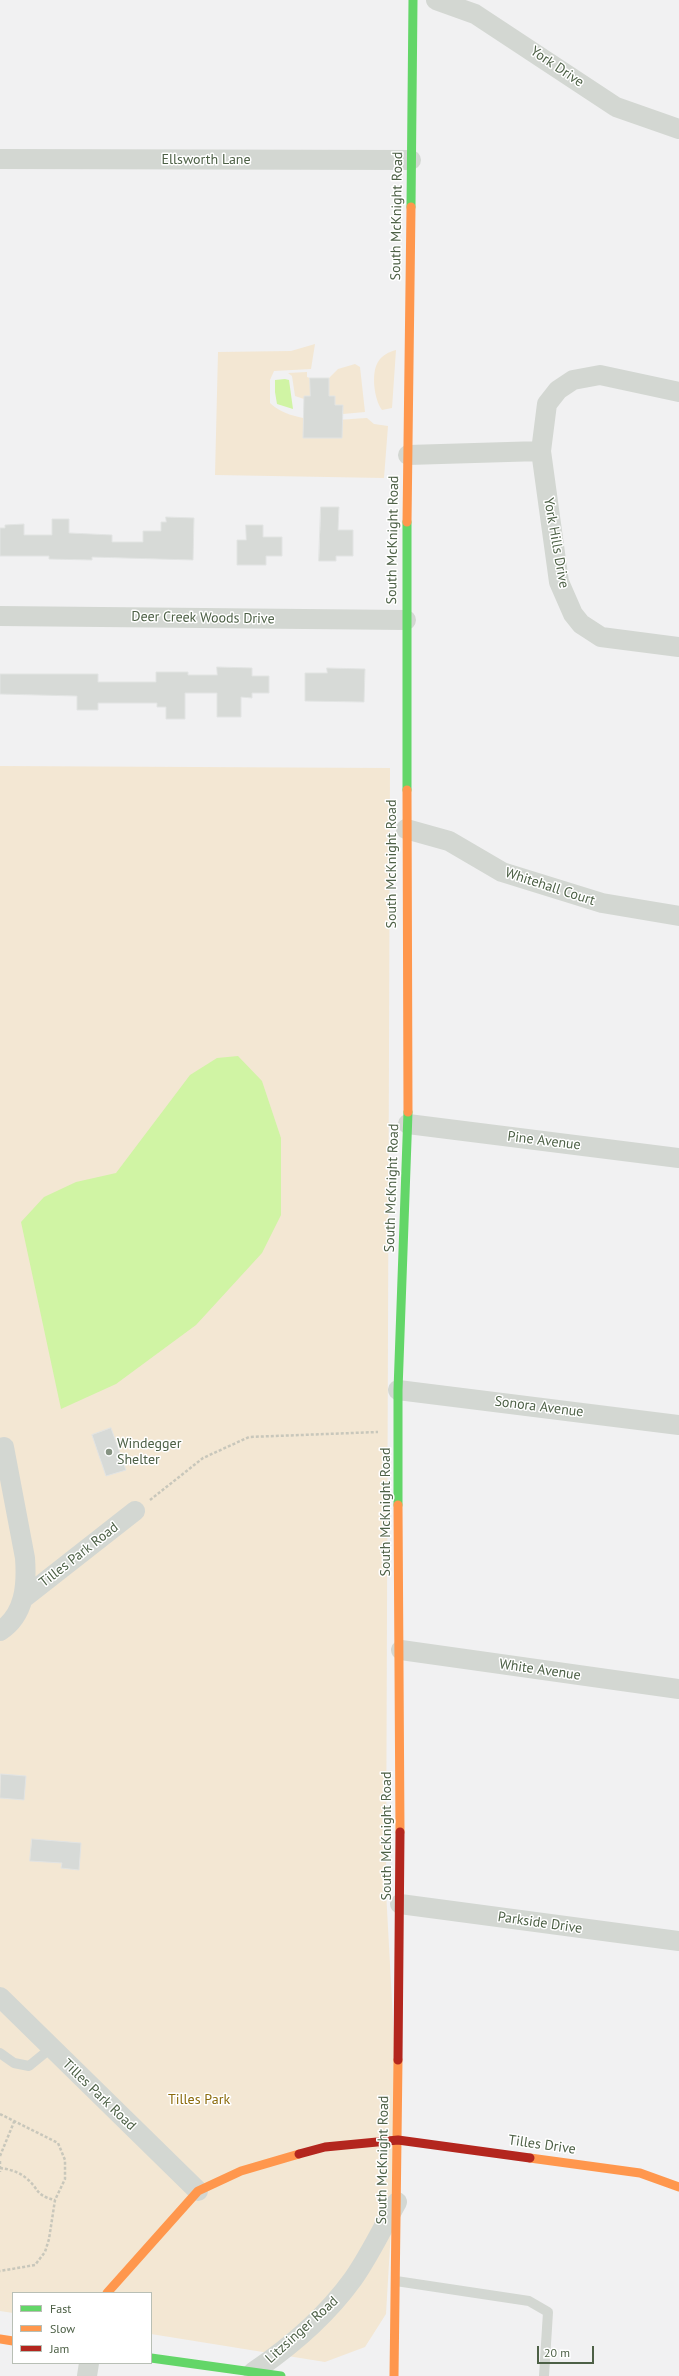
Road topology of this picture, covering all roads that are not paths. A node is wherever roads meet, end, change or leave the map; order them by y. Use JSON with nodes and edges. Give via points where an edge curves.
{"nodes":[{"id":1,"x":412,"y":0,"type":"edge"},
{"id":2,"x":436,"y":0,"type":"edge"},
{"id":3,"x":679,"y":129,"type":"edge"},
{"id":4,"x":0,"y":159,"type":"edge"},
{"id":5,"x":411,"y":160,"type":"junction"},
{"id":6,"x":679,"y":392,"type":"edge"},
{"id":7,"x":541,"y":451,"type":"junction"},
{"id":8,"x":408,"y":454,"type":"junction"},
{"id":9,"x":0,"y":616,"type":"edge"},
{"id":10,"x":406,"y":620,"type":"junction"},
{"id":11,"x":679,"y":647,"type":"edge"},
{"id":12,"x":406,"y":829,"type":"junction"},
{"id":13,"x":679,"y":916,"type":"edge"},
{"id":14,"x":408,"y":1124,"type":"junction"},
{"id":15,"x":679,"y":1158,"type":"edge"},
{"id":16,"x":398,"y":1390,"type":"junction"},
{"id":17,"x":679,"y":1425,"type":"edge"},
{"id":18,"x":4,"y":1447,"type":"dead end"},
{"id":19,"x":135,"y":1511,"type":"road end"},
{"id":20,"x":24,"y":1598,"type":"junction"},
{"id":21,"x":0,"y":1631,"type":"edge"},
{"id":22,"x":401,"y":1650,"type":"junction"},
{"id":23,"x":679,"y":1689,"type":"edge"},
{"id":24,"x":400,"y":1904,"type":"junction"},
{"id":25,"x":679,"y":1941,"type":"edge"},
{"id":26,"x":0,"y":1998,"type":"edge"},
{"id":27,"x":51,"y":2048,"type":"junction"},
{"id":28,"x":0,"y":2053,"type":"edge"},
{"id":29,"x":398,"y":2140,"type":"junction"},
{"id":30,"x":679,"y":2188,"type":"edge"},
{"id":31,"x":198,"y":2191,"type":"junction"},
{"id":32,"x":397,"y":2202,"type":"junction"},
{"id":33,"x":396,"y":2281,"type":"junction"},
{"id":34,"x":108,"y":2292,"type":"edge"},
{"id":35,"x":0,"y":2339,"type":"edge"},
{"id":36,"x":12,"y":2341,"type":"edge"},
{"id":37,"x":152,"y":2358,"type":"edge"},
{"id":38,"x":89,"y":2364,"type":"edge"},
{"id":39,"x":223,"y":2372,"type":"edge"},
{"id":40,"x":252,"y":2372,"type":"junction"},
{"id":41,"x":87,"y":2376,"type":"edge"},
{"id":42,"x":281,"y":2376,"type":"edge"},
{"id":43,"x":394,"y":2376,"type":"edge"},
{"id":44,"x":544,"y":2376,"type":"edge"}],
"edges":[{"from":1,"to":5,"type":"main road","name":"South McKnight Road"},
{"from":2,"to":3,"type":"street","name":"York Drive","via":[[475,14],[616,107]]},
{"from":4,"to":5,"type":"street","name":"Ellsworth Lane"},
{"from":5,"to":8,"type":"main road","name":"South McKnight Road"},
{"from":6,"to":7,"type":"street","name":"York Hills Drive","via":[[600,375],[573,380],[558,390],[547,404]]},
{"from":7,"to":8,"type":"street"},
{"from":7,"to":11,"type":"street","name":"York Hills Drive","via":[[560,582],[572,614],[581,624],[601,637]]},
{"from":8,"to":10,"type":"main road","name":"South McKnight Road"},
{"from":9,"to":10,"type":"street","name":"Deer Creek Woods Drive"},
{"from":10,"to":12,"type":"main road","name":"South McKnight Road"},
{"from":12,"to":13,"type":"street","name":"Whitehall Court","via":[[450,841],[509,874],[602,903]]},
{"from":12,"to":14,"type":"main road","name":"South McKnight Road"},
{"from":14,"to":15,"type":"street","name":"Pine Avenue"},
{"from":14,"to":16,"type":"main road","name":"South McKnight Road"},
{"from":16,"to":17,"type":"street","name":"Sonora Avenue"},
{"from":16,"to":22,"type":"main road","name":"South McKnight Road"},
{"from":18,"to":20,"type":"street","name":"Tilles Park Road","via":[[25,1558]]},
{"from":19,"to":20,"type":"street","name":"Tilles Park Road"},
{"from":20,"to":21,"type":"street","name":"Tilles Park Road","via":[[18,1612]]},
{"from":22,"to":23,"type":"street","name":"White Avenue"},
{"from":22,"to":24,"type":"main road","name":"South McKnight Road"},
{"from":24,"to":25,"type":"street","name":"Parkside Drive"},
{"from":24,"to":29,"type":"main road","name":"South McKnight Road"},
{"from":26,"to":27,"type":"street","name":"Tilles Park Road"},
{"from":27,"to":28,"type":"lane","via":[[29,2066],[14,2063]]},
{"from":27,"to":31,"type":"street","name":"Tilles Park Road"},
{"from":29,"to":30,"type":"main road","name":"Tilles Drive","via":[[640,2173]]},
{"from":29,"to":31,"type":"main road","via":[[325,2147],[241,2171]]},
{"from":29,"to":32,"type":"main road","name":"South McKnight Road"},
{"from":31,"to":34,"type":"main road"},
{"from":32,"to":33,"type":"main road","name":"South McKnight Road"},
{"from":32,"to":40,"type":"street","name":"Litzsinger Road","via":[[354,2278],[329,2309],[278,2356]]},
{"from":33,"to":43,"type":"main road","name":"South McKnight Road"},
{"from":33,"to":44,"type":"lane","via":[[529,2301],[548,2312]]},
{"from":35,"to":36,"type":"main road"},
{"from":37,"to":39,"type":"main road","name":"Litzsinger Road"},
{"from":38,"to":41,"type":"street"},
{"from":39,"to":40,"type":"main road","name":"Litzsinger Road"},
{"from":40,"to":42,"type":"main road","name":"Litzsinger Road"}]}
